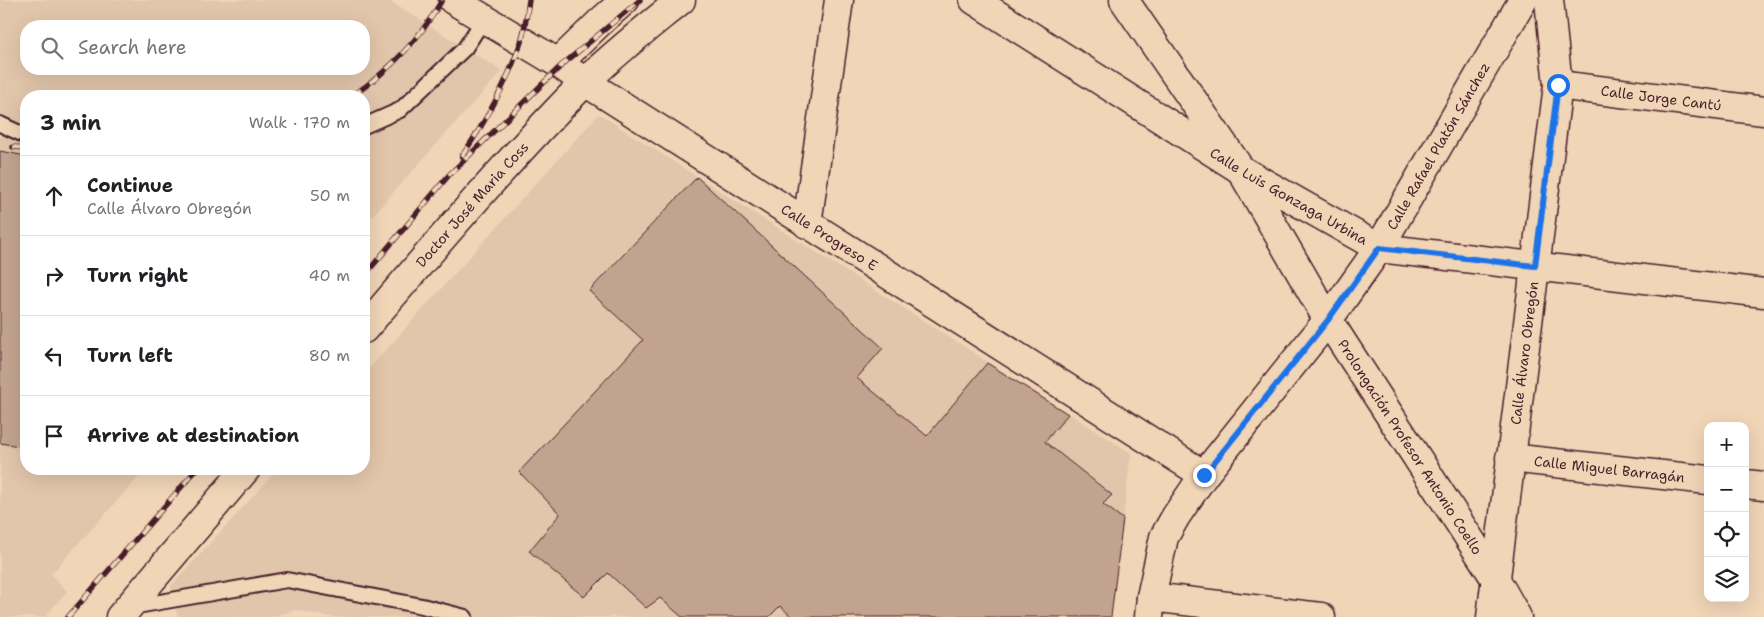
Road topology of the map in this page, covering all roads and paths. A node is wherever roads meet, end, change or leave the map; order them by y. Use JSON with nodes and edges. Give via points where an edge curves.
{"nodes":[{"id":1,"x":454,"y":0,"type":"edge"},
{"id":2,"x":625,"y":0,"type":"edge"},
{"id":3,"x":681,"y":0,"type":"edge"},
{"id":4,"x":839,"y":0,"type":"edge"},
{"id":5,"x":974,"y":0,"type":"edge"},
{"id":6,"x":1124,"y":0,"type":"edge"},
{"id":7,"x":1523,"y":0,"type":"edge"},
{"id":8,"x":1549,"y":0,"type":"edge"},
{"id":9,"x":484,"y":19,"type":"junction"},
{"id":10,"x":558,"y":63,"type":"junction"},
{"id":11,"x":585,"y":82,"type":"junction"},
{"id":12,"x":1558,"y":85,"type":"junction"},
{"id":13,"x":1764,"y":111,"type":"edge"},
{"id":14,"x":370,"y":123,"type":"edge"},
{"id":15,"x":0,"y":124,"type":"edge"},
{"id":16,"x":20,"y":133,"type":"edge"},
{"id":17,"x":1241,"y":170,"type":"junction"},
{"id":18,"x":807,"y":224,"type":"junction"},
{"id":19,"x":1379,"y":248,"type":"junction"},
{"id":20,"x":1535,"y":266,"type":"junction"},
{"id":21,"x":1764,"y":293,"type":"edge"},
{"id":22,"x":1328,"y":320,"type":"junction"},
{"id":23,"x":370,"y":322,"type":"edge"},
{"id":24,"x":1510,"y":458,"type":"junction"},
{"id":25,"x":241,"y":475,"type":"edge"},
{"id":26,"x":1204,"y":475,"type":"junction"},
{"id":27,"x":1704,"y":480,"type":"edge"},
{"id":28,"x":1749,"y":484,"type":"edge"},
{"id":29,"x":1764,"y":486,"type":"edge"},
{"id":30,"x":1495,"y":578,"type":"junction"},
{"id":31,"x":1150,"y":607,"type":"edge"},
{"id":32,"x":124,"y":612,"type":"edge"},
{"id":33,"x":464,"y":617,"type":"edge"},
{"id":34,"x":1321,"y":617,"type":"edge"},
{"id":35,"x":1490,"y":617,"type":"edge"},
{"id":36,"x":1517,"y":617,"type":"edge"}],
"edges":[{"from":1,"to":9,"type":"street","name":"Calle Progreso E"},
{"from":2,"to":10,"type":"street"},
{"from":3,"to":11,"type":"street","name":"Doctor José Maria Coss"},
{"from":4,"to":18,"type":"street"},
{"from":5,"to":17,"type":"street","name":"Calle Luis Gonzaga Urbina"},
{"from":6,"to":17,"type":"street","name":"Prolongación Profesor Antonio Coello"},
{"from":7,"to":19,"type":"street","name":"Calle Rafael Platón Sánchez"},
{"from":8,"to":12,"type":"street","name":"Calle Álvaro Obregón"},
{"from":9,"to":10,"type":"street","name":"Calle Progreso E"},
{"from":9,"to":14,"type":"lane","via":[[465,48],[400,110]]},
{"from":10,"to":11,"type":"street","name":"Calle Progreso E"},
{"from":11,"to":18,"type":"street","name":"Calle Progreso E"},
{"from":11,"to":23,"type":"street","name":"Doctor José Maria Coss","via":[[473,201]]},
{"from":12,"to":13,"type":"street","name":"Calle Jorge Cantú"},
{"from":12,"to":20,"type":"street","name":"Calle Álvaro Obregón"},
{"from":15,"to":16,"type":"lane"},
{"from":17,"to":19,"type":"street","name":"Calle Luis Gonzaga Urbina"},
{"from":17,"to":22,"type":"street","name":"Prolongación Profesor Antonio Coello"},
{"from":18,"to":26,"type":"street","name":"Calle Progreso E"},
{"from":19,"to":20,"type":"street","name":"Calle Luis Gonzaga Urbina"},
{"from":19,"to":22,"type":"street","name":"Calle Rafael Platón Sánchez"},
{"from":20,"to":21,"type":"street","name":"Calle Luis Gonzaga Urbina"},
{"from":20,"to":24,"type":"street","name":"Calle Álvaro Obregón"},
{"from":22,"to":26,"type":"street","name":"Calle Rafael Platón Sánchez"},
{"from":22,"to":30,"type":"street","name":"Prolongación Profesor Antonio Coello"},
{"from":24,"to":27,"type":"street","name":"Calle Miguel Barragán"},
{"from":24,"to":30,"type":"street","name":"Calle Álvaro Obregón"},
{"from":25,"to":32,"type":"street"},
{"from":26,"to":31,"type":"street","name":"Calle Rafael Platón Sánchez","via":[[1164,537]]},
{"from":28,"to":29,"type":"street"},
{"from":30,"to":35,"type":"street","name":"Calle Álvaro Obregón"},
{"from":30,"to":36,"type":"street","name":"Prolongación Profesor Antonio Coello"},
{"from":31,"to":34,"type":"street"},
{"from":32,"to":33,"type":"lane","via":[[174,598],[287,580]]}]}
